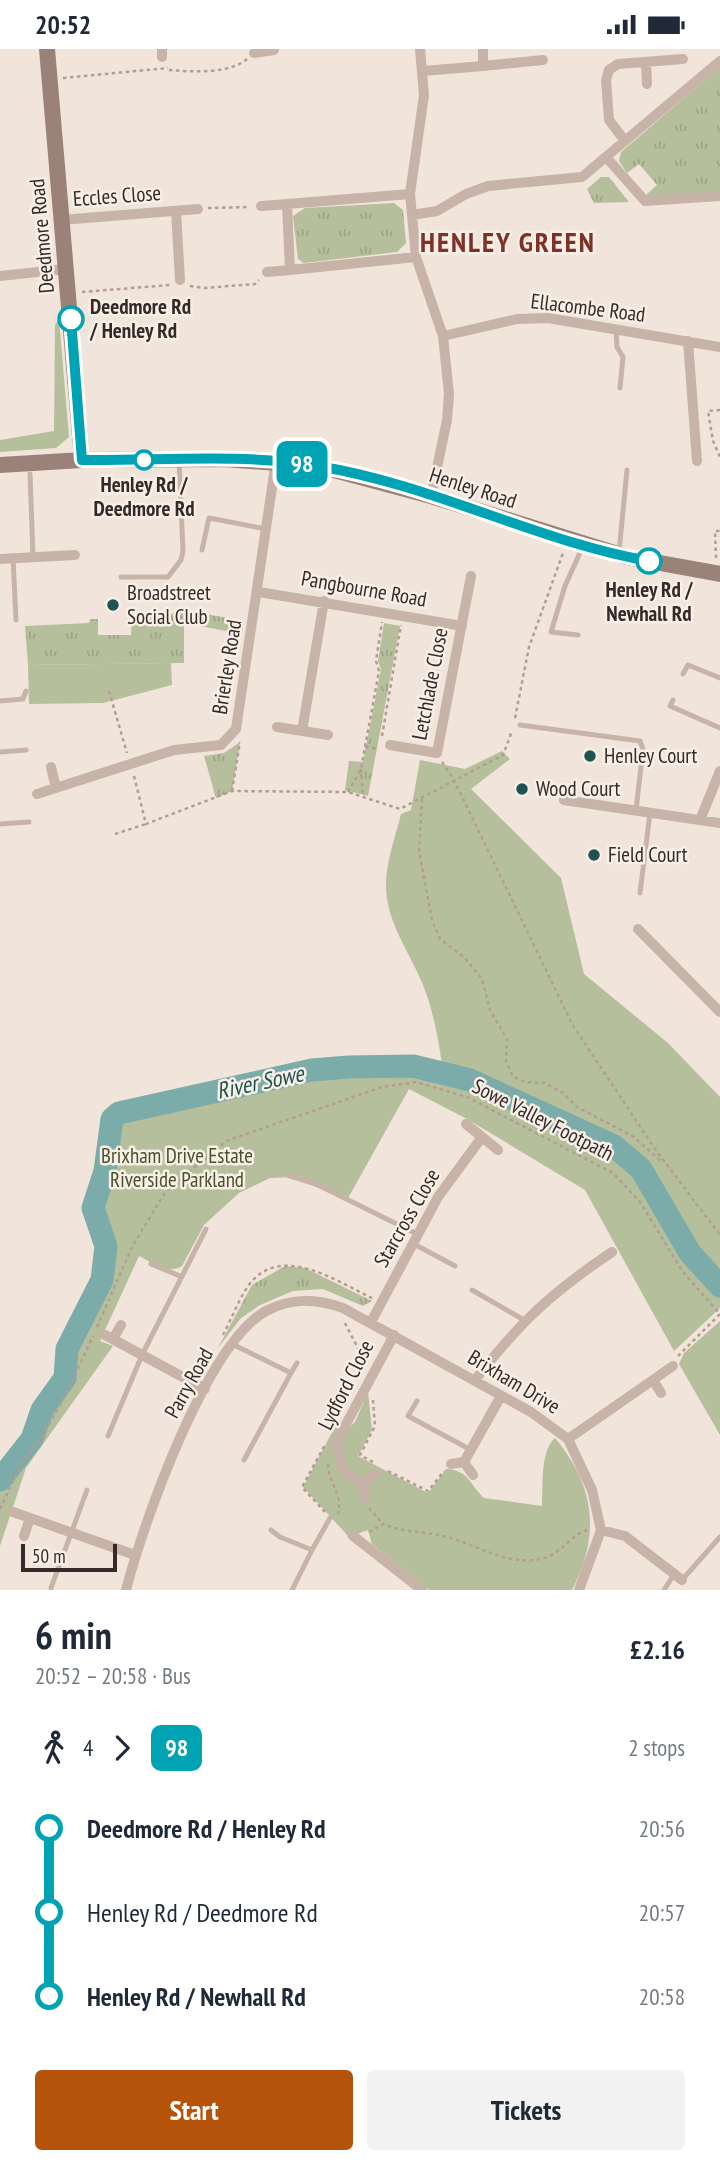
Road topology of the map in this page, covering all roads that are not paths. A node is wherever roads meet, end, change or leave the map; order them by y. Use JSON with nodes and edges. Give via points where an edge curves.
{"nodes":[{"id":1,"x":47,"y":49,"type":"edge"},
{"id":2,"x":274,"y":49,"type":"edge"},
{"id":3,"x":285,"y":49,"type":"edge"},
{"id":4,"x":421,"y":49,"type":"edge"},
{"id":5,"x":483,"y":49,"type":"edge"},
{"id":6,"x":254,"y":53,"type":"road end"},
{"id":7,"x":683,"y":59,"type":"dead end"},
{"id":8,"x":543,"y":61,"type":"dead end"},
{"id":9,"x":720,"y":61,"type":"edge"},
{"id":10,"x":646,"y":62,"type":"junction"},
{"id":11,"x":483,"y":66,"type":"junction"},
{"id":12,"x":423,"y":71,"type":"junction"},
{"id":13,"x":647,"y":84,"type":"dead end"},
{"id":14,"x":625,"y":141,"type":"junction"},
{"id":15,"x":606,"y":157,"type":"junction"},
{"id":16,"x":410,"y":194,"type":"junction"},
{"id":17,"x":720,"y":196,"type":"edge"},
{"id":18,"x":287,"y":204,"type":"junction"},
{"id":19,"x":261,"y":206,"type":"road end"},
{"id":20,"x":198,"y":209,"type":"road end"},
{"id":21,"x":176,"y":211,"type":"junction"},
{"id":22,"x":412,"y":215,"type":"junction"},
{"id":23,"x":61,"y":220,"type":"junction"},
{"id":24,"x":416,"y":257,"type":"junction"},
{"id":25,"x":66,"y":269,"type":"junction"},
{"id":26,"x":290,"y":270,"type":"junction"},
{"id":27,"x":267,"y":272,"type":"road end"},
{"id":28,"x":0,"y":276,"type":"edge"},
{"id":29,"x":180,"y":280,"type":"dead end"},
{"id":30,"x":615,"y":329,"type":"junction"},
{"id":31,"x":443,"y":336,"type":"junction"},
{"id":32,"x":688,"y":341,"type":"junction"},
{"id":33,"x":720,"y":347,"type":"edge"},
{"id":34,"x":620,"y":388,"type":"dead end"},
{"id":35,"x":82,"y":460,"type":"junction"},
{"id":36,"x":179,"y":460,"type":"junction"},
{"id":37,"x":276,"y":461,"type":"junction"},
{"id":38,"x":696,"y":461,"type":"dead end"},
{"id":39,"x":0,"y":465,"type":"edge"},
{"id":40,"x":626,"y":470,"type":"dead end"},
{"id":41,"x":30,"y":474,"type":"dead end"},
{"id":42,"x":431,"y":496,"type":"junction"},
{"id":43,"x":267,"y":530,"type":"junction"},
{"id":44,"x":583,"y":545,"type":"junction"},
{"id":45,"x":202,"y":550,"type":"dead end"},
{"id":46,"x":75,"y":555,"type":"dead end"},
{"id":47,"x":619,"y":555,"type":"junction"},
{"id":48,"x":33,"y":557,"type":"junction"},
{"id":49,"x":13,"y":558,"type":"junction"},
{"id":50,"x":0,"y":559,"type":"edge"},
{"id":51,"x":718,"y":573,"type":"edge"},
{"id":52,"x":471,"y":576,"type":"dead end"},
{"id":53,"x":121,"y":577,"type":"dead end"},
{"id":54,"x":259,"y":592,"type":"junction"},
{"id":55,"x":324,"y":601,"type":"junction"},
{"id":56,"x":16,"y":620,"type":"dead end"},
{"id":57,"x":462,"y":626,"type":"junction"},
{"id":58,"x":578,"y":635,"type":"dead end"},
{"id":59,"x":683,"y":674,"type":"dead end"},
{"id":60,"x":720,"y":678,"type":"edge"},
{"id":61,"x":26,"y":691,"type":"dead end"},
{"id":62,"x":673,"y":700,"type":"dead end"},
{"id":63,"x":0,"y":701,"type":"edge"},
{"id":64,"x":520,"y":725,"type":"dead end"},
{"id":65,"x":277,"y":727,"type":"dead end"},
{"id":66,"x":720,"y":728,"type":"edge"},
{"id":67,"x":302,"y":731,"type":"junction"},
{"id":68,"x":328,"y":736,"type":"dead end"},
{"id":69,"x":385,"y":747,"type":"road end"},
{"id":70,"x":26,"y":751,"type":"dead end"},
{"id":71,"x":0,"y":752,"type":"edge"},
{"id":72,"x":51,"y":767,"type":"dead end"},
{"id":73,"x":720,"y":771,"type":"edge"},
{"id":74,"x":56,"y":787,"type":"junction"},
{"id":75,"x":37,"y":794,"type":"dead end"},
{"id":76,"x":564,"y":800,"type":"dead end"},
{"id":77,"x":636,"y":810,"type":"junction"},
{"id":78,"x":650,"y":813,"type":"junction"},
{"id":79,"x":700,"y":820,"type":"junction"},
{"id":80,"x":29,"y":823,"type":"dead end"},
{"id":81,"x":720,"y":823,"type":"edge"},
{"id":82,"x":0,"y":824,"type":"edge"},
{"id":83,"x":640,"y":893,"type":"dead end"},
{"id":84,"x":638,"y":929,"type":"dead end"},
{"id":85,"x":720,"y":1012,"type":"edge"},
{"id":86,"x":466,"y":1124,"type":"dead end"},
{"id":87,"x":482,"y":1137,"type":"junction"},
{"id":88,"x":498,"y":1150,"type":"dead end"},
{"id":89,"x":286,"y":1175,"type":"dead end"},
{"id":90,"x":206,"y":1229,"type":"dead end"},
{"id":91,"x":415,"y":1238,"type":"junction"},
{"id":92,"x":612,"y":1252,"type":"dead end"},
{"id":93,"x":151,"y":1264,"type":"dead end"},
{"id":94,"x":454,"y":1266,"type":"dead end"},
{"id":95,"x":180,"y":1276,"type":"junction"},
{"id":96,"x":472,"y":1290,"type":"dead end"},
{"id":97,"x":524,"y":1320,"type":"junction"},
{"id":98,"x":371,"y":1322,"type":"junction"},
{"id":99,"x":121,"y":1325,"type":"dead end"},
{"id":100,"x":394,"y":1335,"type":"junction"},
{"id":101,"x":232,"y":1344,"type":"junction"},
{"id":102,"x":142,"y":1355,"type":"junction"},
{"id":103,"x":297,"y":1363,"type":"dead end"},
{"id":104,"x":673,"y":1366,"type":"road end"},
{"id":105,"x":291,"y":1373,"type":"junction"},
{"id":106,"x":474,"y":1380,"type":"junction"},
{"id":107,"x":653,"y":1380,"type":"junction"},
{"id":108,"x":205,"y":1389,"type":"junction"},
{"id":109,"x":661,"y":1393,"type":"dead end"},
{"id":110,"x":501,"y":1396,"type":"junction"},
{"id":111,"x":416,"y":1401,"type":"dead end"},
{"id":112,"x":108,"y":1436,"type":"dead end"},
{"id":113,"x":568,"y":1439,"type":"junction"},
{"id":114,"x":471,"y":1450,"type":"junction"},
{"id":115,"x":244,"y":1460,"type":"dead end"},
{"id":116,"x":464,"y":1462,"type":"junction"},
{"id":117,"x":451,"y":1464,"type":"road end"},
{"id":118,"x":376,"y":1474,"type":"dead end"},
{"id":119,"x":473,"y":1475,"type":"dead end"},
{"id":120,"x":363,"y":1484,"type":"junction"},
{"id":121,"x":87,"y":1490,"type":"dead end"},
{"id":122,"x":366,"y":1498,"type":"road end"},
{"id":123,"x":13,"y":1512,"type":"dead end"},
{"id":124,"x":30,"y":1518,"type":"junction"},
{"id":125,"x":330,"y":1518,"type":"road end"},
{"id":126,"x":271,"y":1530,"type":"dead end"},
{"id":127,"x":601,"y":1530,"type":"junction"},
{"id":128,"x":369,"y":1532,"type":"road end"},
{"id":129,"x":71,"y":1533,"type":"junction"},
{"id":130,"x":24,"y":1536,"type":"dead end"},
{"id":131,"x":720,"y":1537,"type":"edge"},
{"id":132,"x":312,"y":1550,"type":"junction"},
{"id":133,"x":135,"y":1555,"type":"junction"},
{"id":134,"x":678,"y":1578,"type":"junction"},
{"id":135,"x":51,"y":1588,"type":"edge"},
{"id":136,"x":126,"y":1590,"type":"edge"},
{"id":137,"x":292,"y":1590,"type":"edge"},
{"id":138,"x":422,"y":1590,"type":"edge"},
{"id":139,"x":579,"y":1590,"type":"edge"},
{"id":140,"x":664,"y":1590,"type":"edge"}],
"edges":[{"from":1,"to":23,"type":"main road","name":"Deedmore Road"},
{"from":2,"to":3,"type":"street"},
{"from":2,"to":6,"type":"street"},
{"from":4,"to":12,"type":"street"},
{"from":5,"to":11,"type":"street"},
{"from":7,"to":10,"type":"street"},
{"from":8,"to":11,"type":"street"},
{"from":9,"to":14,"type":"street"},
{"from":10,"to":13,"type":"street"},
{"from":10,"to":14,"type":"street","via":[[618,64],[606,75],[609,120]]},
{"from":11,"to":12,"type":"street"},
{"from":12,"to":16,"type":"street","via":[[423,110]]},
{"from":14,"to":15,"type":"street"},
{"from":15,"to":17,"type":"street","via":[[645,201]]},
{"from":15,"to":22,"type":"street","via":[[582,177],[488,186],[437,211]]},
{"from":16,"to":18,"type":"street"},
{"from":16,"to":22,"type":"street"},
{"from":18,"to":19,"type":"street"},
{"from":18,"to":26,"type":"street"},
{"from":20,"to":21,"type":"street","name":"Eccles Close"},
{"from":21,"to":23,"type":"street","name":"Eccles Close"},
{"from":21,"to":29,"type":"street","name":"Eccles Close"},
{"from":22,"to":24,"type":"street"},
{"from":23,"to":25,"type":"main road","name":"Deedmore Road"},
{"from":24,"to":26,"type":"street"},
{"from":24,"to":31,"type":"street"},
{"from":25,"to":28,"type":"street"},
{"from":25,"to":35,"type":"main road","name":"Deedmore Road"},
{"from":26,"to":27,"type":"street"},
{"from":30,"to":31,"type":"street","name":"Ellacombe Road","via":[[531,317]]},
{"from":30,"to":32,"type":"street","name":"Ellacombe Road"},
{"from":30,"to":34,"type":"lane","via":[[623,357]]},
{"from":31,"to":42,"type":"street","via":[[447,420]]},
{"from":32,"to":33,"type":"street","name":"Ellacombe Road"},
{"from":32,"to":38,"type":"street"},
{"from":35,"to":36,"type":"main road","name":"Henley Road"},
{"from":35,"to":39,"type":"main road","name":"Henley Road"},
{"from":36,"to":37,"type":"main road","name":"Henley Road"},
{"from":36,"to":53,"type":"lane","via":[[181,559],[167,577]]},
{"from":37,"to":42,"type":"main road","name":"Henley Road","via":[[318,466]]},
{"from":37,"to":43,"type":"street","name":"Brierley Road"},
{"from":40,"to":47,"type":"lane"},
{"from":41,"to":48,"type":"lane"},
{"from":42,"to":44,"type":"main road","name":"Henley Road"},
{"from":43,"to":45,"type":"lane","via":[[209,518]]},
{"from":43,"to":54,"type":"street","name":"Brierley Road"},
{"from":44,"to":47,"type":"main road","name":"Henley Road"},
{"from":44,"to":58,"type":"lane","via":[[551,632]]},
{"from":46,"to":48,"type":"street"},
{"from":47,"to":51,"type":"main road","name":"Henley Road"},
{"from":48,"to":49,"type":"street"},
{"from":49,"to":50,"type":"street"},
{"from":49,"to":56,"type":"lane"},
{"from":52,"to":57,"type":"street","name":"Letchlade Close"},
{"from":54,"to":55,"type":"street","name":"Pangbourne Road"},
{"from":54,"to":74,"type":"street","name":"Brierley Road","via":[[232,735],[221,745],[184,747]]},
{"from":55,"to":57,"type":"street","name":"Pangbourne Road"},
{"from":55,"to":67,"type":"street"},
{"from":57,"to":69,"type":"street","name":"Letchlade Close","via":[[437,753]]},
{"from":59,"to":60,"type":"lane","via":[[688,665]]},
{"from":61,"to":63,"type":"lane","via":[[23,699]]},
{"from":62,"to":66,"type":"lane","via":[[670,706]]},
{"from":64,"to":77,"type":"lane","via":[[640,741]]},
{"from":65,"to":67,"type":"street"},
{"from":67,"to":68,"type":"street"},
{"from":70,"to":71,"type":"lane"},
{"from":72,"to":74,"type":"street"},
{"from":73,"to":79,"type":"street"},
{"from":74,"to":75,"type":"street","name":"Brierley Road"},
{"from":76,"to":77,"type":"street"},
{"from":77,"to":78,"type":"street"},
{"from":78,"to":79,"type":"street"},
{"from":78,"to":83,"type":"lane"},
{"from":79,"to":81,"type":"street"},
{"from":80,"to":82,"type":"lane"},
{"from":84,"to":85,"type":"street"},
{"from":86,"to":87,"type":"street"},
{"from":87,"to":88,"type":"street"},
{"from":87,"to":91,"type":"street","name":"Starcross Close"},
{"from":89,"to":91,"type":"lane","via":[[316,1184]]},
{"from":90,"to":95,"type":"lane"},
{"from":91,"to":94,"type":"lane"},
{"from":91,"to":98,"type":"street","name":"Starcross Close"},
{"from":92,"to":97,"type":"street"},
{"from":93,"to":95,"type":"lane"},
{"from":95,"to":102,"type":"lane"},
{"from":96,"to":97,"type":"lane"},
{"from":97,"to":106,"type":"street"},
{"from":98,"to":100,"type":"street","name":"Brixham Drive"},
{"from":98,"to":101,"type":"street","name":"Parry Road","via":[[322,1300],[303,1300],[282,1304],[256,1319]]},
{"from":99,"to":102,"type":"street","via":[[109,1337]]},
{"from":100,"to":106,"type":"street","name":"Brixham Drive"},
{"from":100,"to":120,"type":"street","name":"Lydford Close","via":[[338,1439],[341,1467]]},
{"from":101,"to":105,"type":"lane"},
{"from":101,"to":108,"type":"street","name":"Parry Road"},
{"from":102,"to":108,"type":"street"},
{"from":102,"to":112,"type":"lane"},
{"from":103,"to":105,"type":"lane"},
{"from":104,"to":107,"type":"street"},
{"from":105,"to":115,"type":"lane"},
{"from":106,"to":110,"type":"street","name":"Brixham Drive"},
{"from":107,"to":109,"type":"street"},
{"from":107,"to":113,"type":"street"},
{"from":108,"to":133,"type":"street","name":"Parry Road","via":[[167,1469]]},
{"from":110,"to":113,"type":"street","name":"Brixham Drive"},
{"from":110,"to":114,"type":"street"},
{"from":111,"to":114,"type":"lane","via":[[408,1416]]},
{"from":113,"to":127,"type":"street","name":"Brixham Drive","via":[[592,1490]]},
{"from":114,"to":116,"type":"street"},
{"from":116,"to":117,"type":"street"},
{"from":116,"to":119,"type":"street"},
{"from":118,"to":120,"type":"street"},
{"from":120,"to":122,"type":"street"},
{"from":121,"to":129,"type":"lane"},
{"from":123,"to":124,"type":"street"},
{"from":124,"to":129,"type":"street"},
{"from":124,"to":130,"type":"street"},
{"from":125,"to":132,"type":"lane"},
{"from":126,"to":132,"type":"lane"},
{"from":127,"to":134,"type":"street","via":[[625,1536]]},
{"from":127,"to":139,"type":"street"},
{"from":128,"to":138,"type":"street","via":[[356,1538]]},
{"from":129,"to":133,"type":"street"},
{"from":129,"to":135,"type":"lane"},
{"from":131,"to":134,"type":"lane"},
{"from":132,"to":137,"type":"lane"},
{"from":133,"to":136,"type":"street","name":"Parry Road"},
{"from":134,"to":140,"type":"lane"}]}
